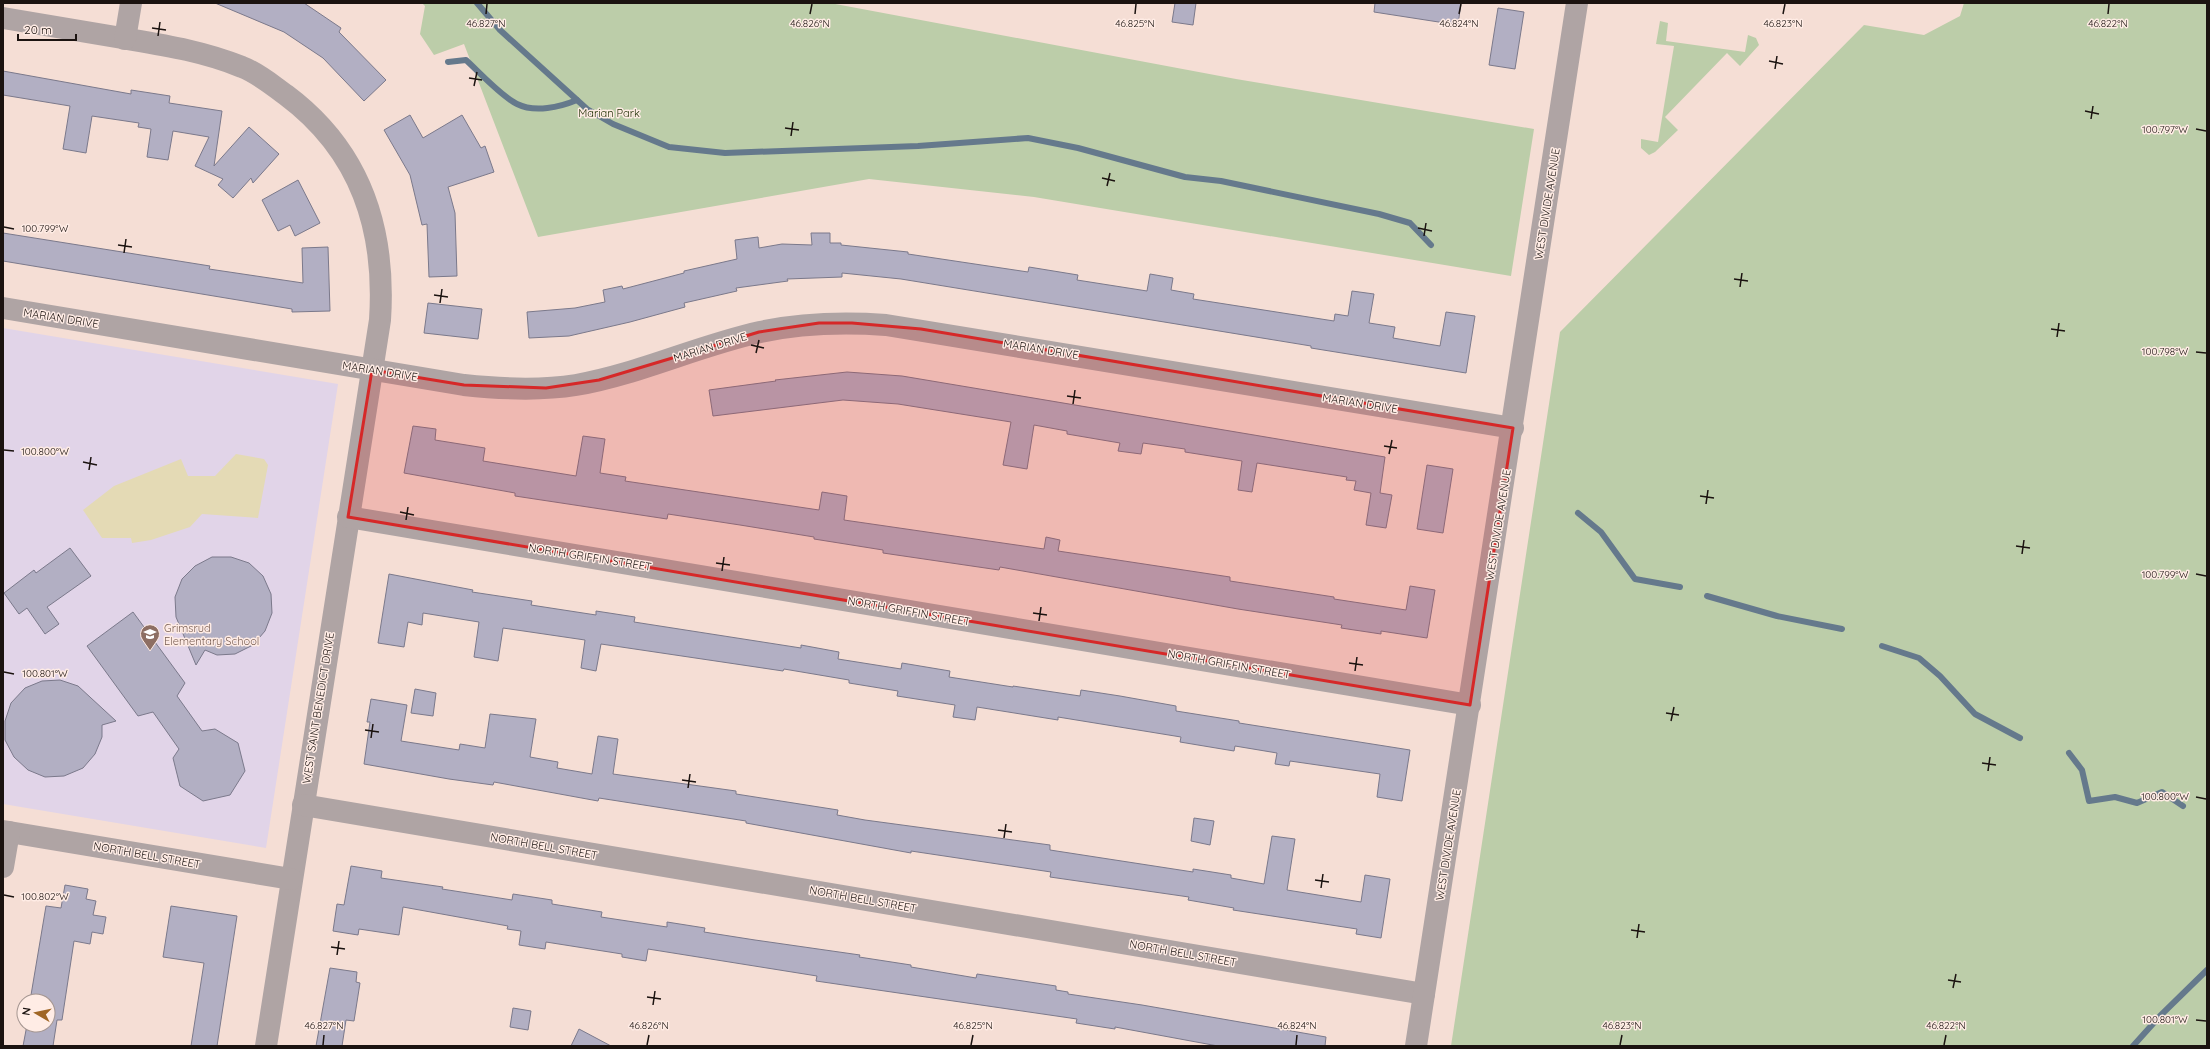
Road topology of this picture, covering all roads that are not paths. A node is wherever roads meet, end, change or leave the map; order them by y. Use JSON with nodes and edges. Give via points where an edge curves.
{"nodes":[{"id":1,"x":131,"y":3,"type":"edge"},
{"id":2,"x":1577,"y":3,"type":"edge"},
{"id":3,"x":3,"y":18,"type":"edge"},
{"id":4,"x":125,"y":38,"type":"junction"},
{"id":5,"x":3,"y":308,"type":"edge"},
{"id":6,"x":372,"y":370,"type":"junction"},
{"id":7,"x":1513,"y":428,"type":"junction"},
{"id":8,"x":348,"y":517,"type":"junction"},
{"id":9,"x":1470,"y":705,"type":"junction"},
{"id":10,"x":303,"y":805,"type":"junction"},
{"id":11,"x":6,"y":831,"type":"edge"},
{"id":12,"x":3,"y":867,"type":"edge"},
{"id":13,"x":291,"y":879,"type":"junction"},
{"id":14,"x":1424,"y":994,"type":"junction"},
{"id":15,"x":266,"y":1046,"type":"edge"},
{"id":16,"x":1416,"y":1046,"type":"edge"}],
"edges":[{"from":1,"to":4,"type":"street"},
{"from":2,"to":7,"type":"street","name":"WEST DIVIDE AVENUE"},
{"from":3,"to":4,"type":"street","name":"WEST SAINT BENEDICT DRIVE"},
{"from":4,"to":6,"type":"street","name":"WEST SAINT BENEDICT DRIVE","via":[[184,48],[244,68],[296,103],[332,140],[359,183],[376,236],[382,293]]},
{"from":5,"to":6,"type":"street","name":"MARIAN DRIVE"},
{"from":6,"to":7,"type":"street","name":"MARIAN DRIVE","via":[[464,385],[546,388],[599,380],[759,332],[819,323],[852,323],[921,329]]},
{"from":6,"to":8,"type":"street","name":"WEST SAINT BENEDICT DRIVE"},
{"from":7,"to":9,"type":"street","name":"WEST DIVIDE AVENUE"},
{"from":8,"to":9,"type":"street","name":"NORTH GRIFFIN STREET"},
{"from":8,"to":10,"type":"street","name":"WEST SAINT BENEDICT DRIVE"},
{"from":9,"to":14,"type":"street","name":"WEST DIVIDE AVENUE"},
{"from":10,"to":13,"type":"street","name":"WEST SAINT BENEDICT DRIVE"},
{"from":10,"to":14,"type":"street","name":"NORTH BELL STREET"},
{"from":11,"to":12,"type":"street"},
{"from":11,"to":13,"type":"street","name":"NORTH BELL STREET"},
{"from":13,"to":15,"type":"street","name":"WEST SAINT BENEDICT DRIVE"},
{"from":14,"to":16,"type":"street","name":"WEST DIVIDE AVENUE"}]}
